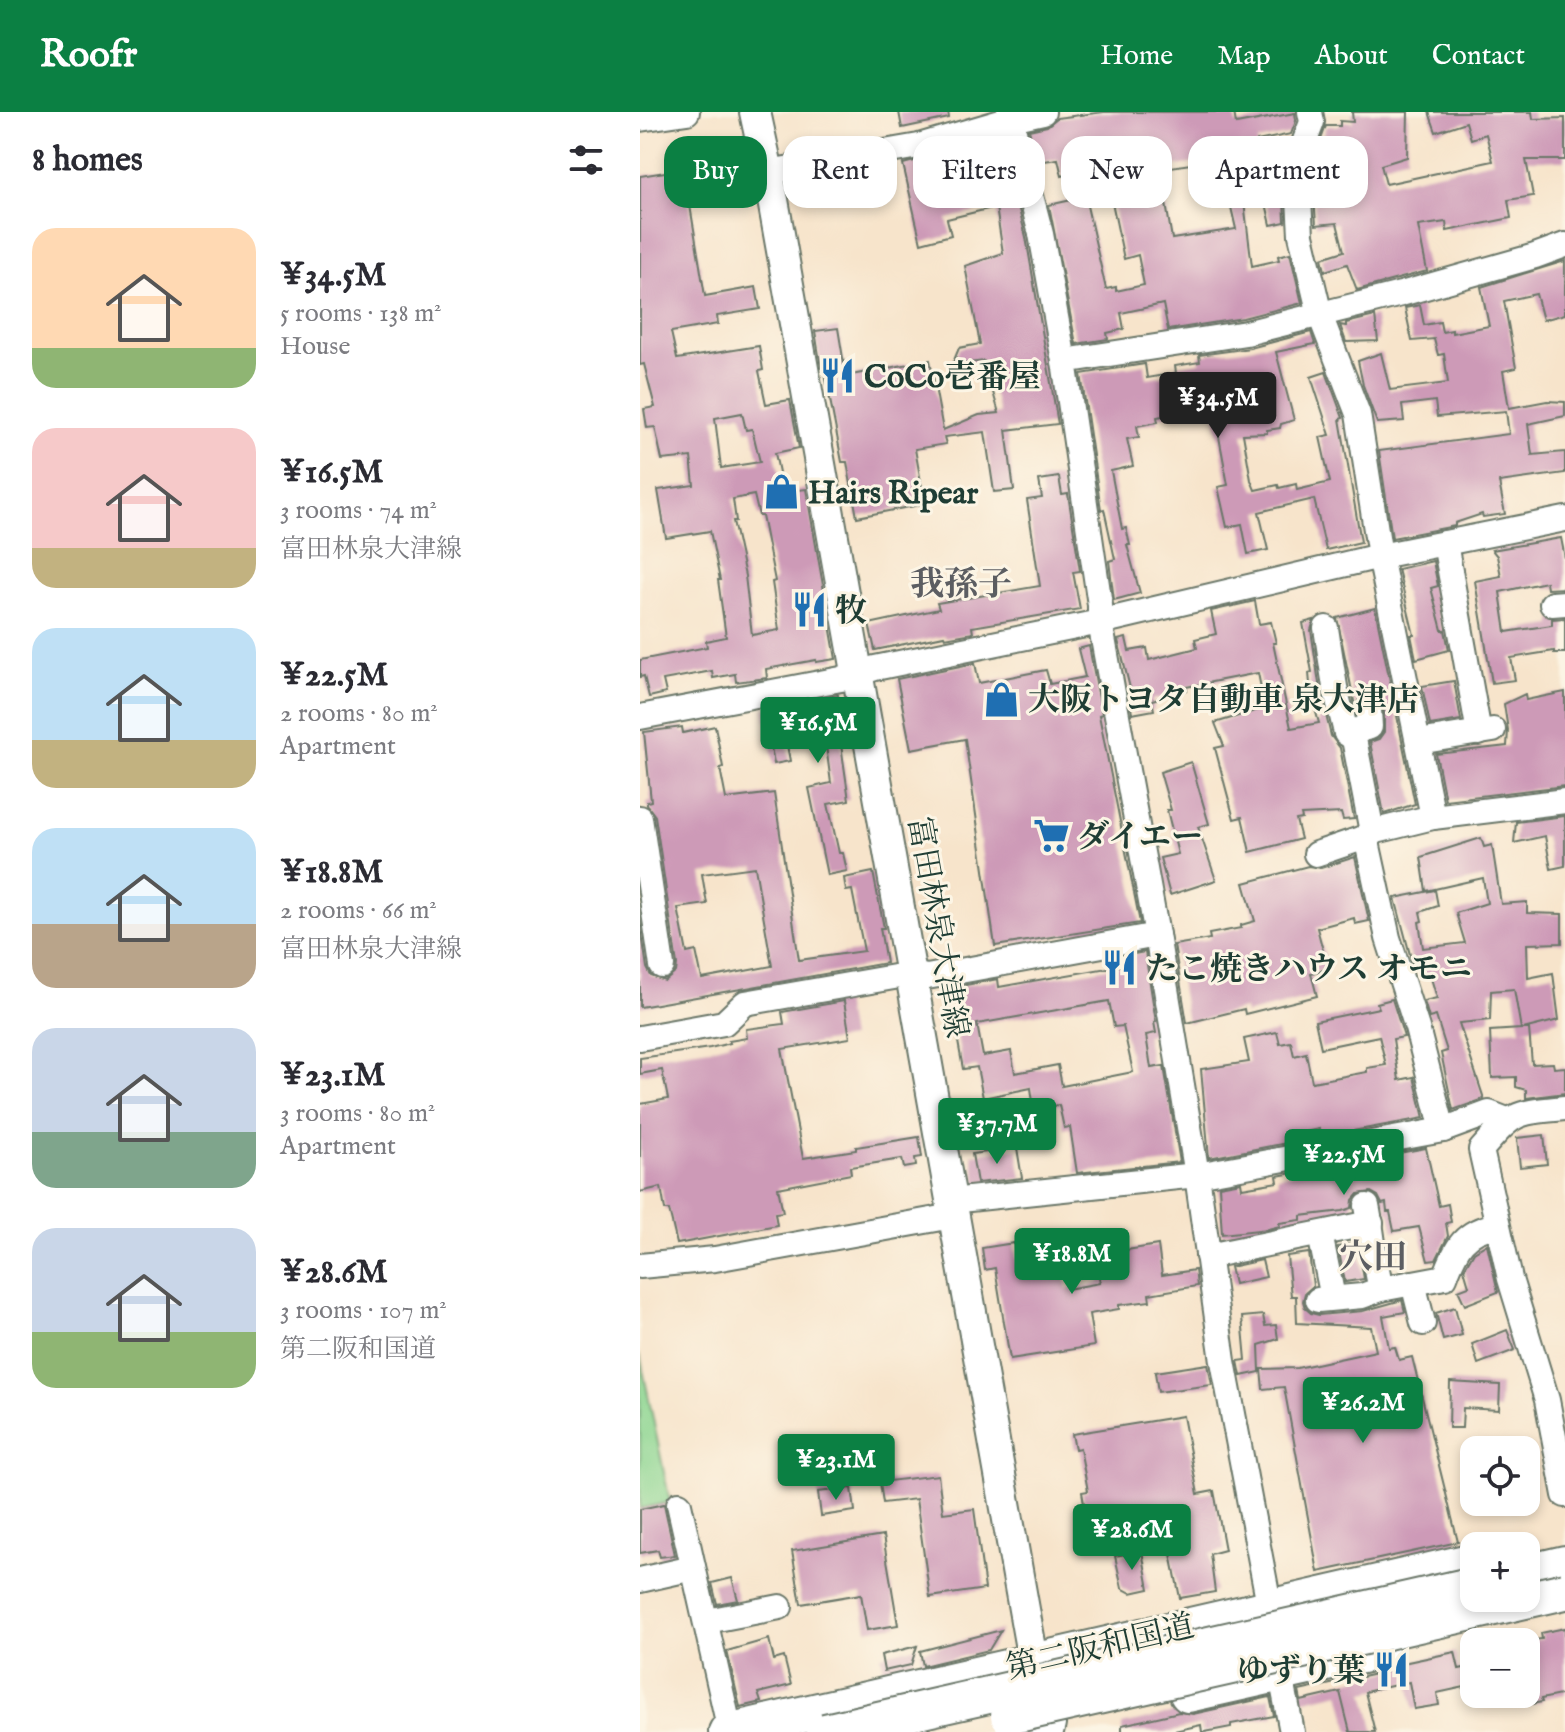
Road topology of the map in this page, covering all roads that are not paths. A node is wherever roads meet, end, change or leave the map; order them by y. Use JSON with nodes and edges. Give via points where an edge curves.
{"nodes":[{"id":1,"x":687,"y":112,"type":"edge"},
{"id":2,"x":755,"y":112,"type":"edge"},
{"id":3,"x":1043,"y":112,"type":"edge"},
{"id":4,"x":1310,"y":112,"type":"edge"},
{"id":5,"x":1010,"y":115,"type":"edge"},
{"id":6,"x":640,"y":119,"type":"edge"},
{"id":7,"x":768,"y":172,"type":"junction"},
{"id":8,"x":1565,"y":245,"type":"edge"},
{"id":9,"x":1320,"y":315,"type":"junction"},
{"id":10,"x":1064,"y":361,"type":"junction"},
{"id":11,"x":1565,"y":519,"type":"edge"},
{"id":12,"x":1445,"y":543,"type":"junction"},
{"id":13,"x":1380,"y":556,"type":"junction"},
{"id":14,"x":1100,"y":622,"type":"junction"},
{"id":15,"x":1326,"y":628,"type":"dead end"},
{"id":16,"x":857,"y":674,"type":"junction"},
{"id":17,"x":1369,"y":710,"type":"dead end"},
{"id":18,"x":640,"y":717,"type":"edge"},
{"id":19,"x":1346,"y":733,"type":"junction"},
{"id":20,"x":1418,"y":742,"type":"junction"},
{"id":21,"x":1565,"y":801,"type":"edge"},
{"id":22,"x":1433,"y":817,"type":"junction"},
{"id":23,"x":640,"y":818,"type":"edge"},
{"id":24,"x":1369,"y":835,"type":"junction"},
{"id":25,"x":1316,"y":854,"type":"dead end"},
{"id":26,"x":645,"y":888,"type":"edge"},
{"id":27,"x":1157,"y":935,"type":"junction"},
{"id":28,"x":655,"y":956,"type":"dead end"},
{"id":29,"x":911,"y":974,"type":"junction"},
{"id":30,"x":640,"y":1038,"type":"edge"},
{"id":31,"x":1565,"y":1108,"type":"edge"},
{"id":32,"x":1507,"y":1120,"type":"junction"},
{"id":33,"x":1443,"y":1130,"type":"junction"},
{"id":34,"x":1197,"y":1175,"type":"junction"},
{"id":35,"x":953,"y":1216,"type":"junction"},
{"id":36,"x":1497,"y":1225,"type":"junction"},
{"id":37,"x":1320,"y":1234,"type":"junction"},
{"id":38,"x":1208,"y":1256,"type":"junction"},
{"id":39,"x":640,"y":1266,"type":"edge"},
{"id":40,"x":1413,"y":1283,"type":"junction"},
{"id":41,"x":1381,"y":1289,"type":"junction"},
{"id":42,"x":1423,"y":1323,"type":"dead end"},
{"id":43,"x":1565,"y":1495,"type":"edge"},
{"id":44,"x":679,"y":1504,"type":"dead end"},
{"id":45,"x":1565,"y":1541,"type":"edge"},
{"id":46,"x":1540,"y":1546,"type":"edge"},
{"id":47,"x":1460,"y":1564,"type":"edge"},
{"id":48,"x":1565,"y":1564,"type":"edge"},
{"id":49,"x":693,"y":1568,"type":"junction"},
{"id":50,"x":1540,"y":1570,"type":"edge"},
{"id":51,"x":640,"y":1580,"type":"edge"},
{"id":52,"x":1460,"y":1588,"type":"edge"},
{"id":53,"x":1565,"y":1591,"type":"edge"},
{"id":54,"x":780,"y":1607,"type":"dead end"},
{"id":55,"x":1270,"y":1607,"type":"junction"},
{"id":56,"x":1565,"y":1608,"type":"edge"},
{"id":57,"x":707,"y":1621,"type":"junction"},
{"id":58,"x":1033,"y":1660,"type":"junction"},
{"id":59,"x":1280,"y":1674,"type":"junction"},
{"id":60,"x":1040,"y":1730,"type":"edge"},
{"id":61,"x":729,"y":1732,"type":"edge"},
{"id":62,"x":825,"y":1732,"type":"edge"},
{"id":63,"x":938,"y":1732,"type":"edge"},
{"id":64,"x":1292,"y":1732,"type":"edge"}],
"edges":[{"from":1,"to":6,"type":"street"},
{"from":2,"to":7,"type":"main road","name":"富田林泉大津線"},
{"from":3,"to":5,"type":"street"},
{"from":4,"to":9,"type":"street","via":[[1312,122],[1297,162],[1301,235]]},
{"from":5,"to":7,"type":"street","via":[[919,146]]},
{"from":5,"to":10,"type":"street","via":[[1041,234]]},
{"from":7,"to":16,"type":"main road","name":"富田林泉大津線"},
{"from":8,"to":9,"type":"street"},
{"from":9,"to":10,"type":"street","via":[[1246,333]]},
{"from":9,"to":13,"type":"street","via":[[1358,414]]},
{"from":10,"to":14,"type":"street"},
{"from":11,"to":12,"type":"street"},
{"from":12,"to":13,"type":"street"},
{"from":12,"to":20,"type":"street","via":[[1487,731]]},
{"from":13,"to":14,"type":"street"},
{"from":13,"to":20,"type":"street"},
{"from":14,"to":16,"type":"street"},
{"from":14,"to":27,"type":"street"},
{"from":15,"to":19,"type":"street"},
{"from":16,"to":18,"type":"street"},
{"from":16,"to":29,"type":"main road","name":"富田林泉大津線"},
{"from":17,"to":19,"type":"street","via":[[1370,727]]},
{"from":19,"to":24,"type":"street","via":[[1354,739]]},
{"from":20,"to":22,"type":"street"},
{"from":21,"to":22,"type":"street"},
{"from":22,"to":24,"type":"street"},
{"from":23,"to":26,"type":"street"},
{"from":24,"to":25,"type":"street"},
{"from":24,"to":33,"type":"street","via":[[1388,938]]},
{"from":26,"to":28,"type":"street"},
{"from":27,"to":29,"type":"street","via":[[927,977]]},
{"from":27,"to":34,"type":"street"},
{"from":29,"to":30,"type":"street","via":[[745,1003],[724,1023]]},
{"from":29,"to":35,"type":"main road","name":"富田林泉大津線"},
{"from":31,"to":32,"type":"street","via":[[1522,1112]]},
{"from":32,"to":33,"type":"street","via":[[1489,1113]]},
{"from":32,"to":36,"type":"street","via":[[1481,1150]]},
{"from":33,"to":34,"type":"street"},
{"from":34,"to":35,"type":"street","via":[[960,1200]]},
{"from":34,"to":38,"type":"street"},
{"from":35,"to":39,"type":"street","via":[[715,1259]]},
{"from":35,"to":58,"type":"main road","name":"富田林泉大津線"},
{"from":36,"to":40,"type":"street","via":[[1461,1241],[1445,1277]]},
{"from":36,"to":43,"type":"street","via":[[1547,1400]]},
{"from":37,"to":38,"type":"street"},
{"from":37,"to":41,"type":"street","via":[[1324,1294],[1362,1296]]},
{"from":37,"to":41,"type":"street","via":[[1369,1215]]},
{"from":38,"to":55,"type":"street"},
{"from":40,"to":41,"type":"street"},
{"from":40,"to":42,"type":"street"},
{"from":44,"to":49,"type":"street"},
{"from":45,"to":46,"type":"highway"},
{"from":47,"to":55,"type":"highway","name":"第二阪和国道"},
{"from":48,"to":50,"type":"highway"},
{"from":49,"to":51,"type":"street"},
{"from":49,"to":57,"type":"street"},
{"from":52,"to":62,"type":"highway","name":"第二阪和国道","bridge":true},
{"from":53,"to":63,"type":"highway","name":"第二阪和国道","bridge":true},
{"from":54,"to":57,"type":"street"},
{"from":55,"to":58,"type":"highway","name":"第二阪和国道"},
{"from":55,"to":59,"type":"street"},
{"from":56,"to":59,"type":"highway"},
{"from":57,"to":61,"type":"street"},
{"from":58,"to":60,"type":"highway"},
{"from":58,"to":61,"type":"highway","name":"第二阪和国道"},
{"from":59,"to":60,"type":"highway"},
{"from":59,"to":64,"type":"street"}]}
